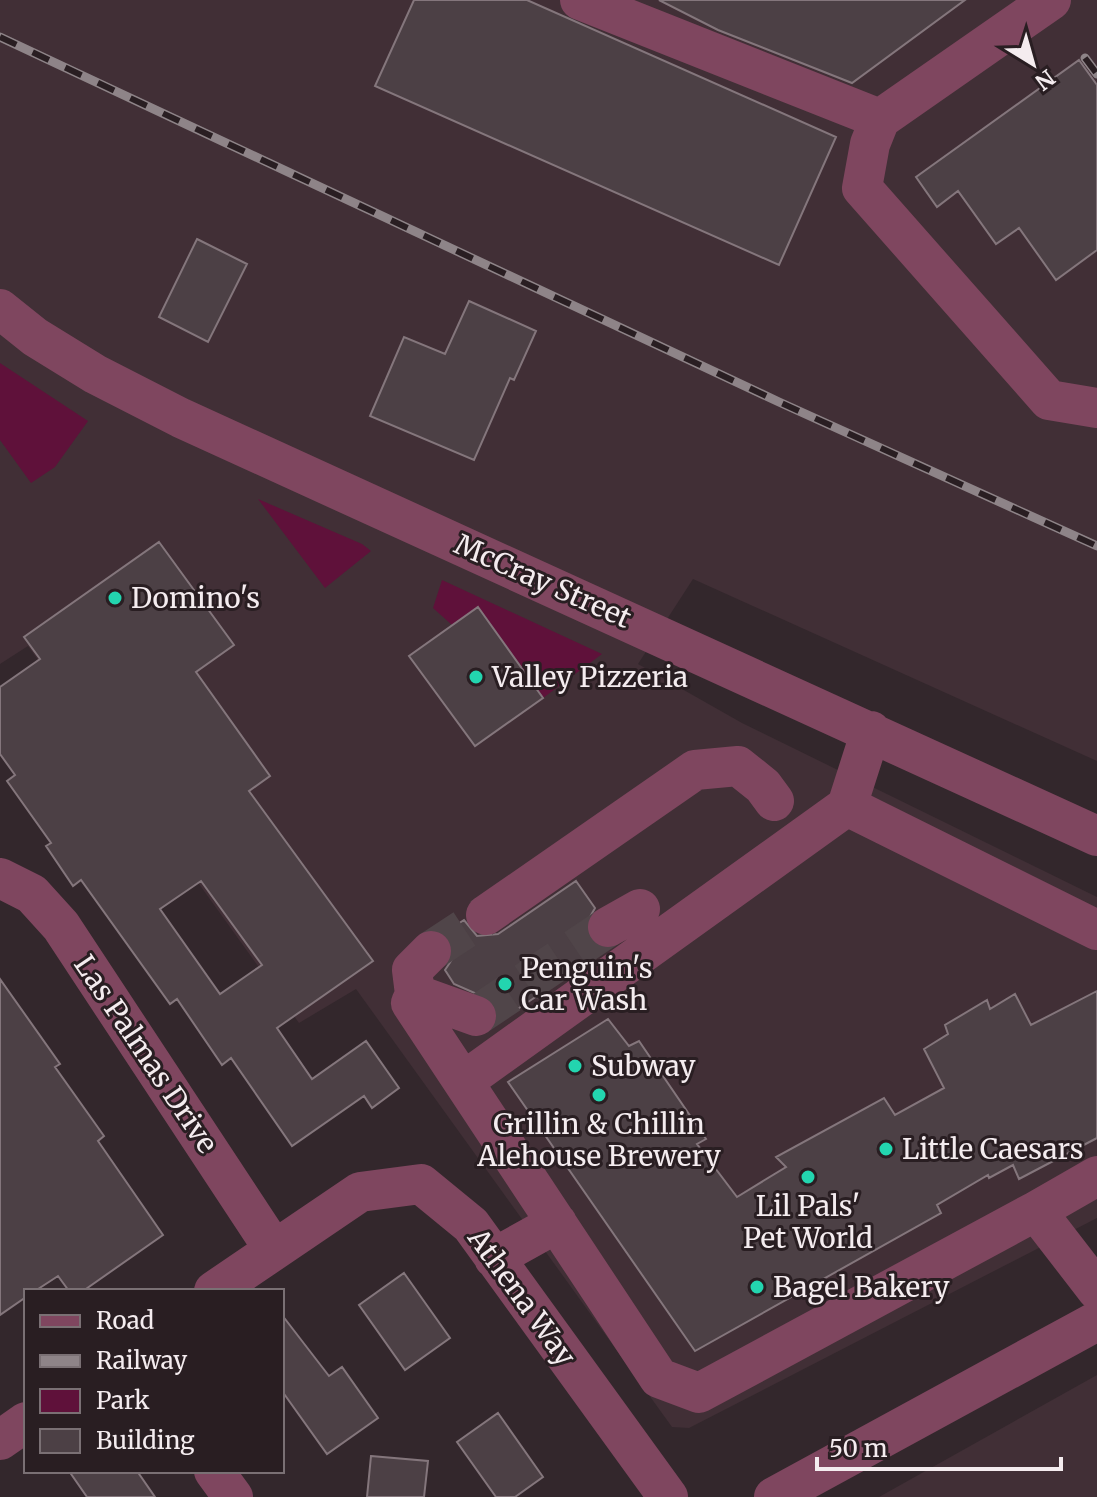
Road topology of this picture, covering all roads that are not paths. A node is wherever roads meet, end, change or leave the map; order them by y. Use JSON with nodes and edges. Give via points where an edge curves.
{"nodes":[{"id":1,"x":580,"y":0,"type":"edge"},
{"id":2,"x":1051,"y":0,"type":"edge"},
{"id":3,"x":880,"y":119,"type":"junction"},
{"id":4,"x":0,"y":309,"type":"edge"},
{"id":5,"x":1097,"y":408,"type":"edge"},
{"id":6,"x":871,"y":731,"type":"junction"},
{"id":7,"x":774,"y":801,"type":"dead end"},
{"id":8,"x":847,"y":806,"type":"junction"},
{"id":9,"x":1097,"y":836,"type":"edge"},
{"id":10,"x":0,"y":878,"type":"edge"},
{"id":11,"x":486,"y":915,"type":"tunnel mouth"},
{"id":12,"x":1097,"y":930,"type":"edge"},
{"id":13,"x":431,"y":951,"type":"tunnel mouth"},
{"id":14,"x":415,"y":994,"type":"junction"},
{"id":15,"x":476,"y":1016,"type":"dead end"},
{"id":16,"x":464,"y":1081,"type":"junction"},
{"id":17,"x":1097,"y":1176,"type":"edge"},
{"id":18,"x":1036,"y":1211,"type":"junction"},
{"id":19,"x":557,"y":1223,"type":"junction"},
{"id":20,"x":273,"y":1248,"type":"junction"},
{"id":21,"x":494,"y":1258,"type":"junction"},
{"id":22,"x":217,"y":1289,"type":"edge"},
{"id":23,"x":1097,"y":1290,"type":"edge"},
{"id":24,"x":1097,"y":1321,"type":"edge"},
{"id":25,"x":24,"y":1423,"type":"edge"},
{"id":26,"x":0,"y":1440,"type":"edge"},
{"id":27,"x":215,"y":1473,"type":"edge"},
{"id":28,"x":233,"y":1497,"type":"edge"},
{"id":29,"x":668,"y":1497,"type":"edge"},
{"id":30,"x":774,"y":1497,"type":"edge"}],
"edges":[{"from":1,"to":3,"type":"street"},
{"from":2,"to":3,"type":"street"},
{"from":3,"to":5,"type":"street","via":[[862,188],[1049,400]]},
{"from":4,"to":6,"type":"street","name":"McCray Street","via":[[95,374],[181,418]]},
{"from":6,"to":8,"type":"street"},
{"from":6,"to":9,"type":"street","name":"McCray Street"},
{"from":7,"to":11,"type":"street","via":[[738,766],[695,770]]},
{"from":8,"to":12,"type":"street"},
{"from":8,"to":16,"type":"street"},
{"from":10,"to":20,"type":"street","name":"Las Palmas Drive","via":[[32,894],[61,926]]},
{"from":13,"to":14,"type":"street","via":[[412,970]]},
{"from":14,"to":15,"type":"street"},
{"from":14,"to":16,"type":"street","via":[[411,1003]]},
{"from":16,"to":19,"type":"street"},
{"from":17,"to":18,"type":"street"},
{"from":18,"to":19,"type":"street","via":[[699,1393],[659,1378]]},
{"from":18,"to":23,"type":"street"},
{"from":19,"to":21,"type":"street"},
{"from":20,"to":21,"type":"street","name":"Athena Way","via":[[360,1192],[421,1184],[471,1225]]},
{"from":20,"to":22,"type":"street","name":"Athena Way"},
{"from":21,"to":29,"type":"street","name":"Athena Way"},
{"from":24,"to":30,"type":"street"},
{"from":25,"to":26,"type":"street"},
{"from":27,"to":28,"type":"street"}]}
